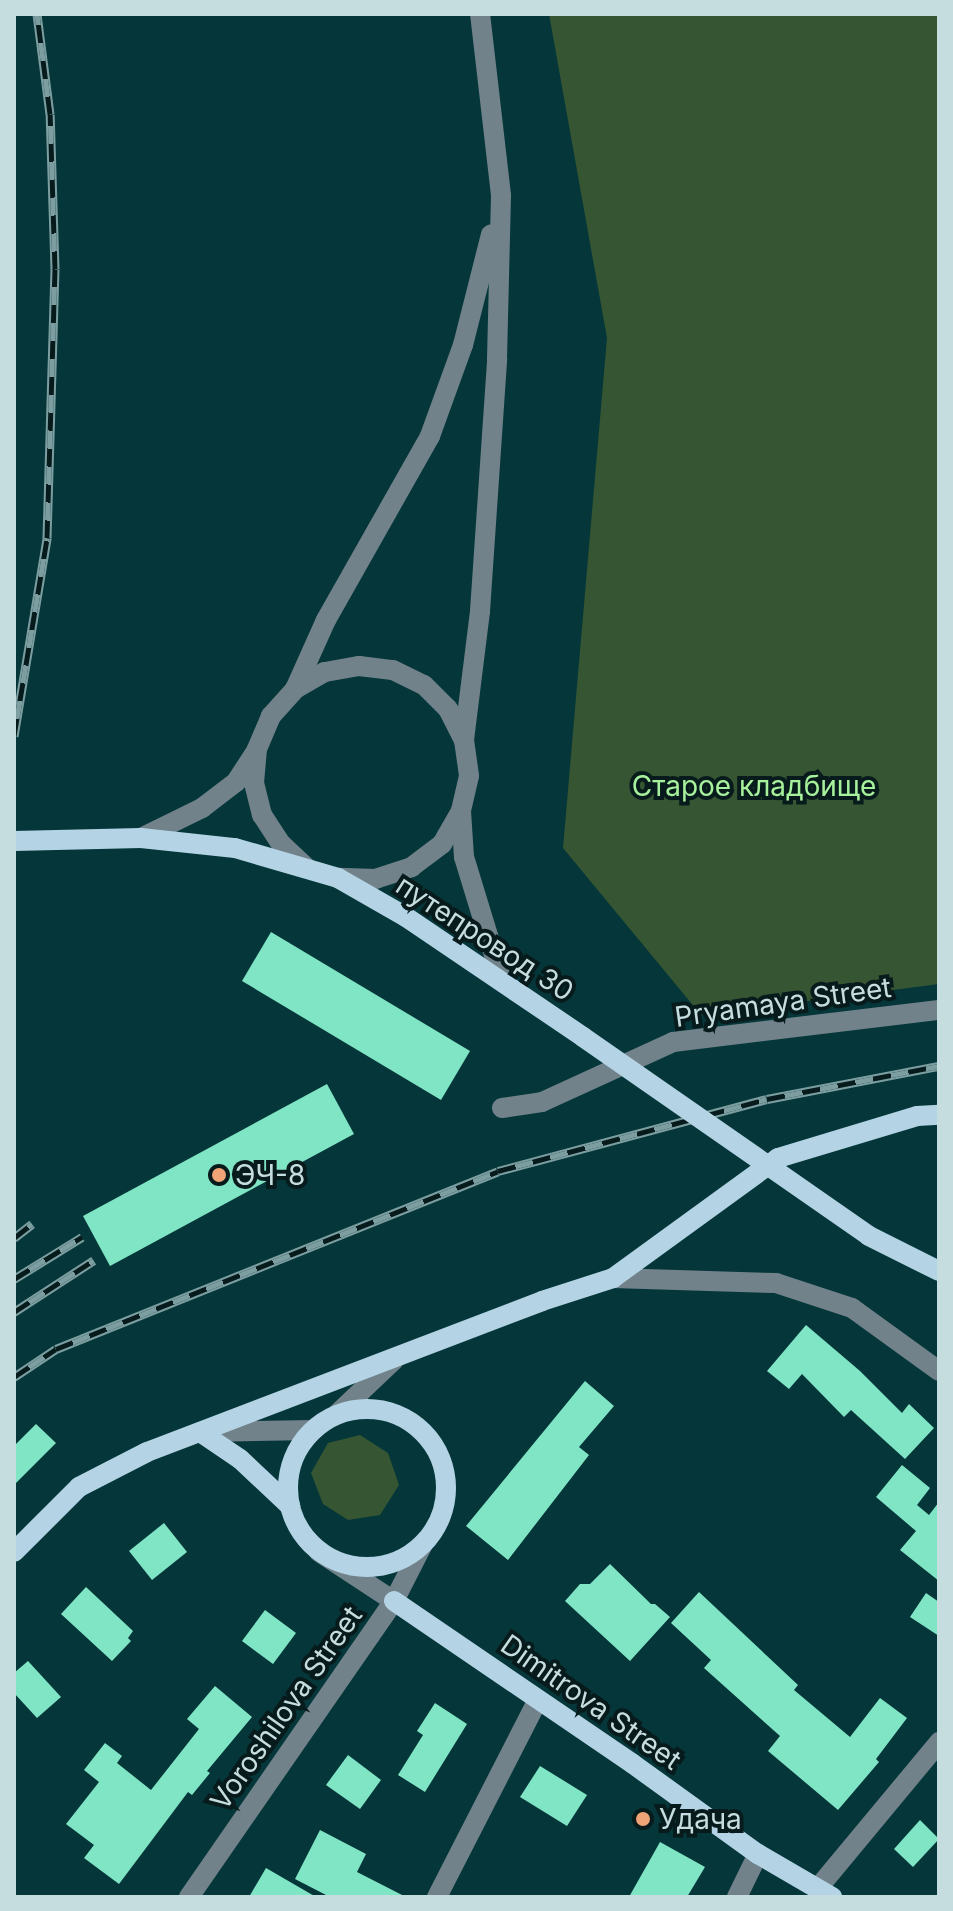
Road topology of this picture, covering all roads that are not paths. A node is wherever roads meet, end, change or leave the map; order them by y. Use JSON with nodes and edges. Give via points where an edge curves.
{"nodes":[{"id":1,"x":480,"y":14,"type":"edge"},
{"id":2,"x":501,"y":195,"type":"junction"},
{"id":3,"x":295,"y":689,"type":"junction"},
{"id":4,"x":464,"y":740,"type":"junction"},
{"id":5,"x":257,"y":749,"type":"junction"},
{"id":6,"x":461,"y":811,"type":"junction"},
{"id":7,"x":141,"y":838,"type":"junction"},
{"id":8,"x":14,"y":841,"type":"edge"},
{"id":9,"x":307,"y":868,"type":"junction"},
{"id":10,"x":338,"y":878,"type":"junction"},
{"id":11,"x":502,"y":981,"type":"junction"},
{"id":12,"x":939,"y":1010,"type":"edge"},
{"id":13,"x":502,"y":1108,"type":"dead end"},
{"id":14,"x":939,"y":1115,"type":"edge"},
{"id":15,"x":939,"y":1271,"type":"edge"},
{"id":16,"x":613,"y":1278,"type":"junction"},
{"id":17,"x":394,"y":1360,"type":"junction"},
{"id":18,"x":939,"y":1371,"type":"edge"},
{"id":19,"x":336,"y":1415,"type":"junction"},
{"id":20,"x":313,"y":1430,"type":"junction"},
{"id":21,"x":200,"y":1432,"type":"junction"},
{"id":22,"x":290,"y":1506,"type":"junction"},
{"id":23,"x":422,"y":1546,"type":"junction"},
{"id":24,"x":14,"y":1552,"type":"edge"},
{"id":25,"x":319,"y":1552,"type":"junction"},
{"id":26,"x":394,"y":1601,"type":"junction"},
{"id":27,"x":538,"y":1700,"type":"junction"},
{"id":28,"x":939,"y":1742,"type":"edge"},
{"id":29,"x":758,"y":1854,"type":"junction"},
{"id":30,"x":825,"y":1893,"type":"edge"},
{"id":31,"x":189,"y":1897,"type":"edge"},
{"id":32,"x":437,"y":1897,"type":"edge"},
{"id":33,"x":737,"y":1897,"type":"edge"}],
"edges":[{"from":1,"to":2,"type":"street"},
{"from":2,"to":3,"type":"street","via":[[463,345],[430,436],[326,620]]},
{"from":2,"to":4,"type":"street","via":[[497,359],[480,611]]},
{"from":3,"to":4,"type":"street","via":[[336,670],[393,670],[424,685]]},
{"from":3,"to":5,"type":"street","via":[[271,716]]},
{"from":4,"to":6,"type":"street","via":[[469,776]]},
{"from":5,"to":7,"type":"street","via":[[236,782],[202,808]]},
{"from":5,"to":9,"type":"street","via":[[254,783],[262,815],[281,844]]},
{"from":6,"to":10,"type":"street","via":[[442,844],[412,867],[376,879]]},
{"from":6,"to":11,"type":"street","via":[[464,857]]},
{"from":7,"to":8,"type":"main road","name":"путепровод 30"},
{"from":7,"to":9,"type":"main road","name":"путепровод 30","via":[[235,848]]},
{"from":9,"to":10,"type":"main road","name":"путепровод 30"},
{"from":10,"to":11,"type":"main road","name":"путепровод 30"},
{"from":11,"to":15,"type":"main road","name":"путепровод 30","bridge":true,"via":[[869,1236]]},
{"from":12,"to":13,"type":"street","name":"Pryamaya Street","via":[[673,1042],[542,1102]]},
{"from":14,"to":16,"type":"main road","via":[[917,1116],[778,1158]]},
{"from":16,"to":17,"type":"main road"},
{"from":16,"to":18,"type":"street","via":[[776,1283],[852,1308]]},
{"from":17,"to":19,"type":"street"},
{"from":17,"to":21,"type":"main road"},
{"from":19,"to":20,"type":"main road"},
{"from":19,"to":23,"type":"main road","via":[[363,1408],[391,1412],[416,1424],[434,1444],[446,1470],[447,1498],[439,1524]]},
{"from":20,"to":21,"type":"street"},
{"from":20,"to":22,"type":"main road","via":[[296,1452],[288,1478]]},
{"from":21,"to":22,"type":"main road","via":[[240,1459]]},
{"from":21,"to":24,"type":"main road","via":[[79,1487]]},
{"from":22,"to":25,"type":"main road","via":[[300,1532]]},
{"from":23,"to":25,"type":"main road","via":[[399,1562],[371,1568],[344,1565]]},
{"from":23,"to":26,"type":"street","name":"Voroshilova Street"},
{"from":25,"to":26,"type":"street","name":"Dimitrova Street"},
{"from":26,"to":27,"type":"main road","name":"Dimitrova Street"},
{"from":26,"to":31,"type":"street","name":"Voroshilova Street"},
{"from":27,"to":29,"type":"main road","name":"Dimitrova Street"},
{"from":27,"to":32,"type":"street"},
{"from":28,"to":30,"type":"street"},
{"from":29,"to":30,"type":"main road","name":"Dimitrova Street"},
{"from":29,"to":33,"type":"street"}]}
